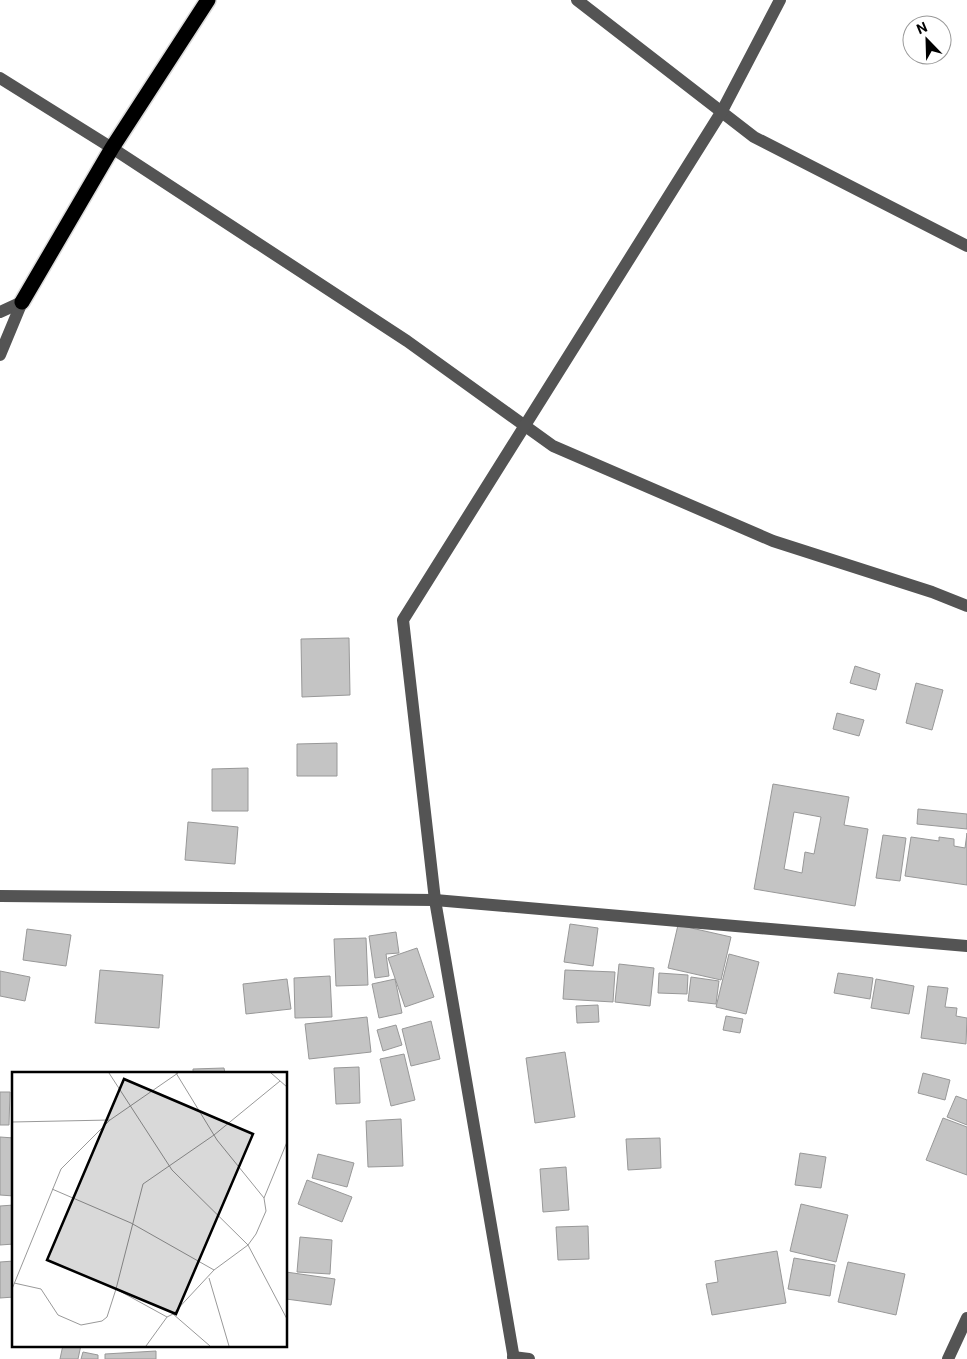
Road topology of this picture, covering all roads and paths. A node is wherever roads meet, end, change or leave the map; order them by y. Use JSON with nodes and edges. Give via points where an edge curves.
{"nodes":[{"id":1,"x":208,"y":0,"type":"edge"},
{"id":2,"x":577,"y":0,"type":"edge"},
{"id":3,"x":780,"y":0,"type":"edge"},
{"id":4,"x":0,"y":78,"type":"edge"},
{"id":5,"x":722,"y":111,"type":"junction"},
{"id":6,"x":112,"y":148,"type":"junction"},
{"id":7,"x":967,"y":246,"type":"edge"},
{"id":8,"x":22,"y":302,"type":"junction"},
{"id":9,"x":0,"y":312,"type":"edge"},
{"id":10,"x":0,"y":355,"type":"edge"},
{"id":11,"x":526,"y":426,"type":"junction"},
{"id":12,"x":967,"y":606,"type":"edge"},
{"id":13,"x":0,"y":896,"type":"edge"},
{"id":14,"x":435,"y":900,"type":"junction"},
{"id":15,"x":967,"y":946,"type":"edge"},
{"id":16,"x":967,"y":1318,"type":"edge"},
{"id":17,"x":513,"y":1358,"type":"edge"},
{"id":18,"x":529,"y":1359,"type":"edge"},
{"id":19,"x":948,"y":1359,"type":"edge"}],
"edges":[{"from":1,"to":6,"type":"highway"},
{"from":2,"to":5,"type":"street"},
{"from":3,"to":5,"type":"street"},
{"from":4,"to":6,"type":"street"},
{"from":5,"to":7,"type":"street","via":[[754,137]]},
{"from":5,"to":11,"type":"street"},
{"from":6,"to":8,"type":"highway"},
{"from":6,"to":11,"type":"street","via":[[407,341]]},
{"from":8,"to":9,"type":"street"},
{"from":8,"to":10,"type":"street"},
{"from":11,"to":12,"type":"street","via":[[553,446],[773,541]]},
{"from":11,"to":14,"type":"street","via":[[403,620]]},
{"from":13,"to":14,"type":"street"},
{"from":14,"to":15,"type":"street"},
{"from":14,"to":17,"type":"street"},
{"from":16,"to":19,"type":"street"},
{"from":17,"to":18,"type":"street"}]}
